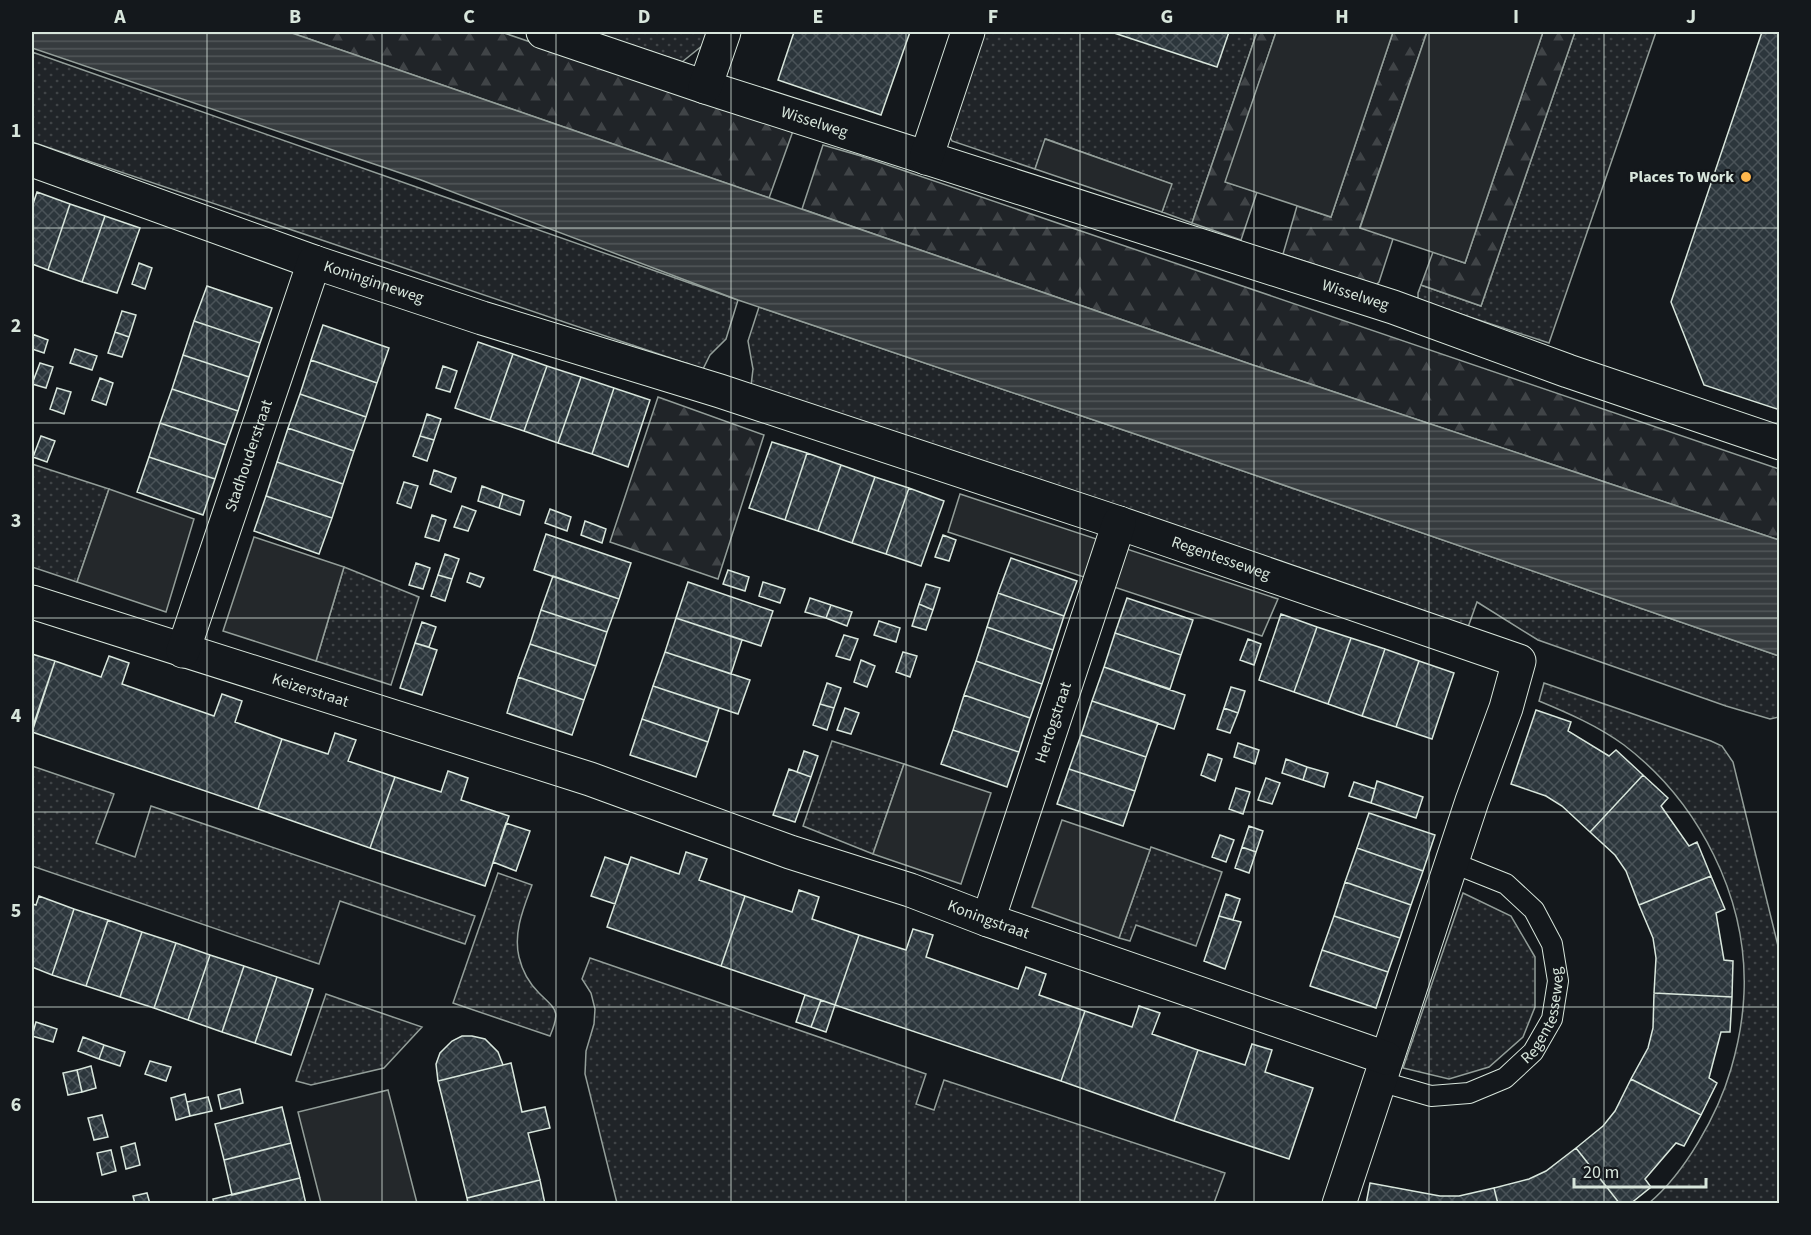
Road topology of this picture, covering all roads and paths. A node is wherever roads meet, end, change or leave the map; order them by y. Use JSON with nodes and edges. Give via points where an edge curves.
{"nodes":[{"id":1,"x":543,"y":32,"type":"edge"},
{"id":2,"x":724,"y":32,"type":"edge"},
{"id":3,"x":968,"y":32,"type":"edge"},
{"id":4,"x":705,"y":87,"type":"junction"},
{"id":5,"x":926,"y":158,"type":"junction"},
{"id":6,"x":32,"y":160,"type":"edge"},
{"id":7,"x":314,"y":262,"type":"junction"},
{"id":8,"x":720,"y":391,"type":"joint"},
{"id":9,"x":1779,"y":443,"type":"edge"},
{"id":10,"x":1119,"y":523,"type":"junction"},
{"id":11,"x":32,"y":602,"type":"edge"},
{"id":12,"x":183,"y":651,"type":"junction"},
{"id":13,"x":590,"y":779,"type":"joint"},
{"id":14,"x":1451,"y":862,"type":"junction"},
{"id":15,"x":988,"y":920,"type":"junction"},
{"id":16,"x":1383,"y":1070,"type":"junction"},
{"id":17,"x":1339,"y":1203,"type":"edge"}],
"edges":[{"from":1,"to":4,"type":"street","name":"Wisselweg"},
{"from":2,"to":4,"type":"street"},
{"from":3,"to":5,"type":"street"},
{"from":4,"to":5,"type":"street","name":"Wisselweg"},
{"from":5,"to":9,"type":"street","name":"Wisselweg","via":[[1393,307],[1568,372]]},
{"from":6,"to":7,"type":"street","name":"Koninginneweg"},
{"from":7,"to":8,"type":"street","name":"Koninginneweg"},
{"from":7,"to":12,"type":"street","name":"Stadhouderstraat"},
{"from":8,"to":10,"type":"street","name":"Regentesseweg"},
{"from":10,"to":14,"type":"street","name":"Regentesseweg","via":[[1519,661]]},
{"from":10,"to":15,"type":"street","name":"Hertogstraat"},
{"from":11,"to":12,"type":"street","name":"Keizerstraat"},
{"from":12,"to":13,"type":"street","name":"Keizerstraat"},
{"from":13,"to":15,"type":"street","name":"Koningstraat"},
{"from":14,"to":16,"type":"street","name":"Regentesseweg"},
{"from":14,"to":16,"type":"lane","name":"Regentesseweg","via":[[1506,884],[1534,910],[1552,944],[1558,981],[1552,1019],[1533,1052],[1505,1078],[1470,1093],[1431,1096]]},
{"from":15,"to":16,"type":"street","name":"Koningstraat"},
{"from":16,"to":17,"type":"street","name":"Regentesseweg"}]}
